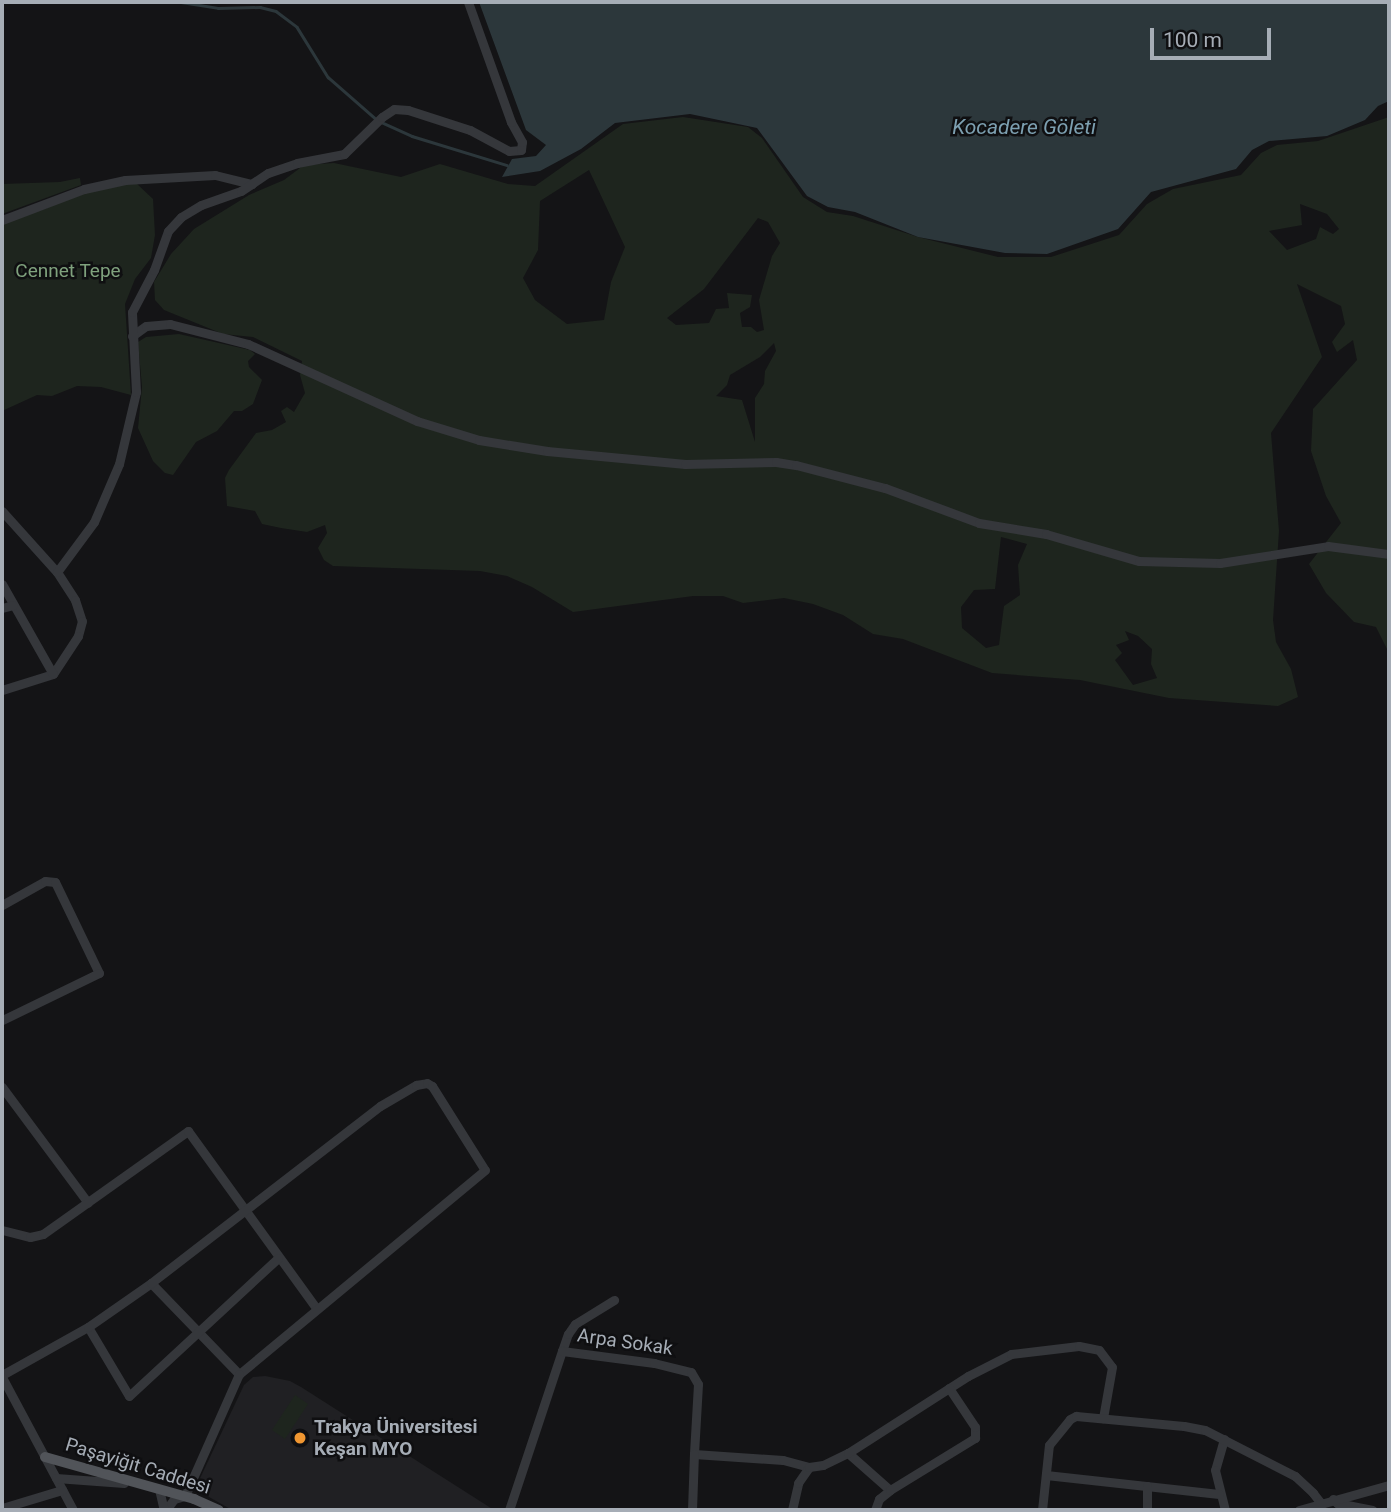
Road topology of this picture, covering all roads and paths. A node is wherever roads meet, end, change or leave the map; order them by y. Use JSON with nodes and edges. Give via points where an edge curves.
{"nodes":[{"id":1,"x":468,"y":2,"type":"edge"},
{"id":2,"x":252,"y":184,"type":"junction"},
{"id":3,"x":2,"y":220,"type":"edge"},
{"id":4,"x":132,"y":336,"type":"junction"},
{"id":5,"x":2,"y":511,"type":"edge"},
{"id":6,"x":1389,"y":554,"type":"edge"},
{"id":7,"x":57,"y":572,"type":"junction"},
{"id":8,"x":2,"y":584,"type":"edge"},
{"id":9,"x":13,"y":605,"type":"junction"},
{"id":10,"x":2,"y":608,"type":"edge"},
{"id":11,"x":53,"y":674,"type":"junction"},
{"id":12,"x":2,"y":690,"type":"edge"},
{"id":13,"x":2,"y":905,"type":"edge"},
{"id":14,"x":2,"y":1020,"type":"edge"},
{"id":15,"x":2,"y":1087,"type":"edge"},
{"id":16,"x":88,"y":1203,"type":"junction"},
{"id":17,"x":246,"y":1210,"type":"junction"},
{"id":18,"x":2,"y":1230,"type":"edge"},
{"id":19,"x":278,"y":1258,"type":"junction"},
{"id":20,"x":151,"y":1283,"type":"junction"},
{"id":21,"x":614,"y":1300,"type":"dead end"},
{"id":22,"x":316,"y":1308,"type":"junction"},
{"id":23,"x":88,"y":1327,"type":"junction"},
{"id":24,"x":195,"y":1332,"type":"junction"},
{"id":25,"x":562,"y":1351,"type":"junction"},
{"id":26,"x":239,"y":1374,"type":"junction"},
{"id":27,"x":2,"y":1376,"type":"edge"},
{"id":28,"x":948,"y":1388,"type":"junction"},
{"id":29,"x":1103,"y":1418,"type":"junction"},
{"id":30,"x":1224,"y":1439,"type":"junction"},
{"id":31,"x":848,"y":1452,"type":"junction"},
{"id":32,"x":694,"y":1454,"type":"junction"},
{"id":33,"x":45,"y":1457,"type":"junction"},
{"id":34,"x":809,"y":1467,"type":"junction"},
{"id":35,"x":1046,"y":1475,"type":"junction"},
{"id":36,"x":56,"y":1478,"type":"junction"},
{"id":37,"x":143,"y":1485,"type":"junction"},
{"id":38,"x":1389,"y":1485,"type":"edge"},
{"id":39,"x":1147,"y":1486,"type":"junction"},
{"id":40,"x":159,"y":1489,"type":"junction"},
{"id":41,"x":62,"y":1490,"type":"junction"},
{"id":42,"x":890,"y":1490,"type":"junction"},
{"id":43,"x":1219,"y":1494,"type":"junction"},
{"id":44,"x":185,"y":1496,"type":"junction"},
{"id":45,"x":1333,"y":1499,"type":"junction"},
{"id":46,"x":1320,"y":1506,"type":"edge"},
{"id":47,"x":2,"y":1508,"type":"edge"},
{"id":48,"x":74,"y":1510,"type":"edge"},
{"id":49,"x":165,"y":1510,"type":"edge"},
{"id":50,"x":219,"y":1510,"type":"edge"},
{"id":51,"x":509,"y":1510,"type":"edge"},
{"id":52,"x":692,"y":1510,"type":"edge"},
{"id":53,"x":792,"y":1510,"type":"edge"},
{"id":54,"x":875,"y":1510,"type":"edge"},
{"id":55,"x":1042,"y":1510,"type":"edge"},
{"id":56,"x":1147,"y":1510,"type":"edge"},
{"id":57,"x":1224,"y":1510,"type":"edge"},
{"id":58,"x":1299,"y":1510,"type":"edge"},
{"id":59,"x":1369,"y":1510,"type":"edge"}],
"edges":[{"from":1,"to":2,"type":"street","via":[[522,142],[521,150],[509,151],[470,130],[394,109],[351,150],[282,168]]},
{"from":2,"to":3,"type":"street","via":[[215,175],[125,180],[84,189]]},
{"from":2,"to":4,"type":"street","via":[[194,208],[171,227],[134,306]]},
{"from":4,"to":6,"type":"street","via":[[146,326],[170,324],[248,344],[417,421],[479,440],[547,452],[685,464],[796,465],[885,488],[979,523],[1046,534],[1139,561],[1220,563],[1328,546]]},
{"from":4,"to":7,"type":"street","via":[[136,392],[119,464],[94,522]]},
{"from":5,"to":7,"type":"street"},
{"from":7,"to":11,"type":"street","via":[[82,621],[78,636]]},
{"from":8,"to":9,"type":"street"},
{"from":9,"to":10,"type":"street"},
{"from":9,"to":11,"type":"street"},
{"from":11,"to":12,"type":"street"},
{"from":13,"to":14,"type":"street","via":[[45,881],[55,883],[99,973]]},
{"from":15,"to":16,"type":"street"},
{"from":16,"to":17,"type":"street","via":[[188,1132]]},
{"from":16,"to":18,"type":"street","via":[[37,1237]]},
{"from":17,"to":19,"type":"street"},
{"from":17,"to":20,"type":"street"},
{"from":17,"to":22,"type":"street","via":[[388,1100],[422,1083],[436,1091],[485,1170]]},
{"from":19,"to":22,"type":"street"},
{"from":19,"to":24,"type":"street"},
{"from":20,"to":23,"type":"street"},
{"from":20,"to":24,"type":"street"},
{"from":21,"to":25,"type":"street","via":[[575,1324]]},
{"from":22,"to":26,"type":"street"},
{"from":23,"to":24,"type":"street","via":[[129,1396]]},
{"from":23,"to":27,"type":"street"},
{"from":24,"to":26,"type":"street"},
{"from":25,"to":32,"type":"street","name":"Arpa Sokak","via":[[691,1372],[698,1384]]},
{"from":25,"to":51,"type":"street","name":"Arpa Sokak"},
{"from":26,"to":44,"type":"street"},
{"from":27,"to":33,"type":"street"},
{"from":28,"to":29,"type":"street","via":[[1011,1354],[1090,1346],[1103,1353],[1111,1365]]},
{"from":28,"to":31,"type":"street"},
{"from":28,"to":42,"type":"street","via":[[976,1429],[975,1438]]},
{"from":29,"to":30,"type":"street","via":[[1190,1427]]},
{"from":29,"to":35,"type":"street","via":[[1070,1419],[1050,1443]]},
{"from":30,"to":43,"type":"street","via":[[1215,1464]]},
{"from":30,"to":46,"type":"street","via":[[1295,1476]]},
{"from":31,"to":34,"type":"street"},
{"from":31,"to":42,"type":"street"},
{"from":32,"to":34,"type":"street","via":[[783,1460]]},
{"from":32,"to":52,"type":"street"},
{"from":33,"to":36,"type":"street"},
{"from":33,"to":37,"type":"main road","name":"Paşayiğit Caddesi"},
{"from":34,"to":53,"type":"street","via":[[798,1483]]},
{"from":35,"to":39,"type":"street"},
{"from":35,"to":55,"type":"street"},
{"from":36,"to":37,"type":"street"},
{"from":36,"to":41,"type":"street"},
{"from":37,"to":40,"type":"main road","name":"Paşayiğit Caddesi"},
{"from":38,"to":45,"type":"street"},
{"from":39,"to":43,"type":"street"},
{"from":39,"to":56,"type":"street"},
{"from":40,"to":44,"type":"main road","name":"Paşayiğit Caddesi"},
{"from":40,"to":49,"type":"street"},
{"from":41,"to":47,"type":"street"},
{"from":41,"to":48,"type":"street"},
{"from":42,"to":54,"type":"street"},
{"from":43,"to":57,"type":"street"},
{"from":44,"to":49,"type":"street","via":[[174,1499]]},
{"from":44,"to":50,"type":"main road","name":"Paşayiğit Caddesi"},
{"from":45,"to":46,"type":"street"},
{"from":45,"to":59,"type":"street"},
{"from":46,"to":58,"type":"street"}]}
